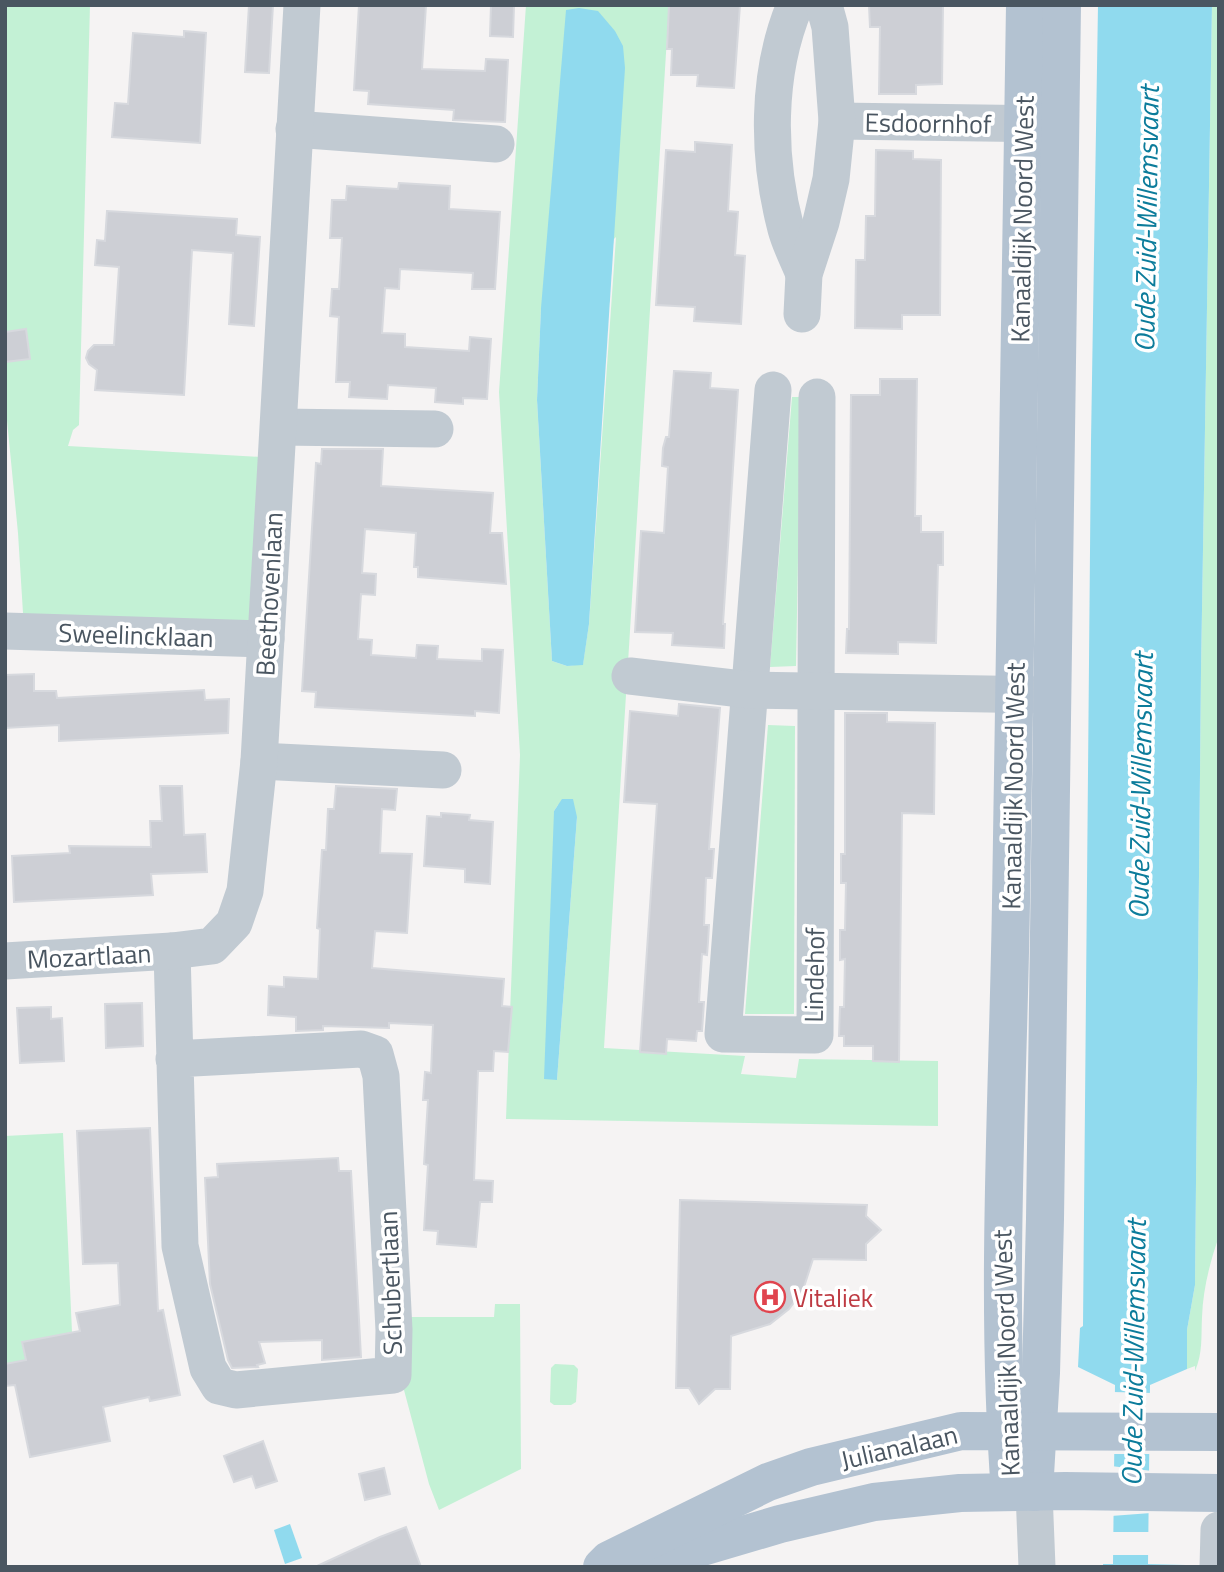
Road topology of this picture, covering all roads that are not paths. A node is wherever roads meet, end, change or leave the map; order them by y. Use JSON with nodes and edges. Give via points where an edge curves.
{"nodes":[{"id":1,"x":303,"y":5,"type":"edge"},
{"id":2,"x":795,"y":5,"type":"edge"},
{"id":3,"x":824,"y":5,"type":"edge"},
{"id":4,"x":1025,"y":5,"type":"edge"},
{"id":5,"x":1062,"y":5,"type":"edge"},
{"id":6,"x":838,"y":121,"type":"junction"},
{"id":7,"x":1023,"y":124,"type":"junction"},
{"id":8,"x":1060,"y":124,"type":"junction"},
{"id":9,"x":294,"y":129,"type":"junction"},
{"id":10,"x":496,"y":144,"type":"dead end"},
{"id":11,"x":804,"y":274,"type":"junction"},
{"id":12,"x":802,"y":314,"type":"dead end"},
{"id":13,"x":773,"y":390,"type":"dead end"},
{"id":14,"x":817,"y":397,"type":"dead end"},
{"id":15,"x":279,"y":427,"type":"junction"},
{"id":16,"x":435,"y":429,"type":"dead end"},
{"id":17,"x":5,"y":632,"type":"edge"},
{"id":18,"x":266,"y":639,"type":"junction"},
{"id":19,"x":630,"y":676,"type":"dead end"},
{"id":20,"x":750,"y":690,"type":"junction"},
{"id":21,"x":814,"y":690,"type":"junction"},
{"id":22,"x":1034,"y":695,"type":"junction"},
{"id":23,"x":258,"y":761,"type":"junction"},
{"id":24,"x":443,"y":770,"type":"dead end"},
{"id":25,"x":173,"y":951,"type":"junction"},
{"id":26,"x":5,"y":961,"type":"edge"},
{"id":27,"x":174,"y":1059,"type":"junction"},
{"id":28,"x":1021,"y":1432,"type":"junction"},
{"id":29,"x":1219,"y":1432,"type":"edge"},
{"id":30,"x":1022,"y":1492,"type":"junction"},
{"id":31,"x":1219,"y":1493,"type":"edge"},
{"id":32,"x":1219,"y":1530,"type":"edge"},
{"id":33,"x":602,"y":1567,"type":"edge"},
{"id":34,"x":639,"y":1567,"type":"edge"},
{"id":35,"x":1015,"y":1567,"type":"edge"},
{"id":36,"x":1037,"y":1567,"type":"edge"},
{"id":37,"x":1218,"y":1567,"type":"edge"}],
"edges":[{"from":1,"to":9,"type":"street","name":"Beethovenlaan"},
{"from":2,"to":11,"type":"street","name":"Esdoornhof","via":[[783,33],[775,78],[774,168],[786,230]]},
{"from":3,"to":6,"type":"street","name":"Esdoornhof"},
{"from":4,"to":7,"type":"main road","name":"Kanaaldijk Noord West"},
{"from":5,"to":8,"type":"main road","name":"Kanaaldijk Noord West"},
{"from":6,"to":7,"type":"street","name":"Esdoornhof"},
{"from":6,"to":11,"type":"street","name":"Esdoornhof","via":[[831,179]]},
{"from":7,"to":8,"type":"street","name":"Esdoornhof"},
{"from":7,"to":22,"type":"main road","name":"Kanaaldijk Noord West"},
{"from":8,"to":22,"type":"main road","name":"Kanaaldijk Noord West"},
{"from":9,"to":10,"type":"street"},
{"from":9,"to":15,"type":"street","name":"Beethovenlaan"},
{"from":11,"to":12,"type":"street","name":"Esdoornhof"},
{"from":13,"to":20,"type":"street","name":"Lindehof"},
{"from":14,"to":21,"type":"street","name":"Lindehof"},
{"from":15,"to":16,"type":"street"},
{"from":15,"to":18,"type":"street","name":"Beethovenlaan"},
{"from":17,"to":18,"type":"street","name":"Sweelincklaan"},
{"from":18,"to":23,"type":"street","name":"Beethovenlaan"},
{"from":19,"to":20,"type":"street"},
{"from":20,"to":21,"type":"street"},
{"from":20,"to":21,"type":"street","name":"Lindehof","via":[[723,1034],[815,1035]]},
{"from":21,"to":22,"type":"street"},
{"from":22,"to":28,"type":"main road","name":"Kanaaldijk Noord West","via":[[1045,1219],[1041,1373]]},
{"from":23,"to":24,"type":"street"},
{"from":23,"to":25,"type":"street","name":"Beethovenlaan","via":[[245,891],[234,923],[212,946]]},
{"from":25,"to":26,"type":"street","name":"Mozartlaan"},
{"from":25,"to":27,"type":"street","name":"Schubertlaan"},
{"from":27,"to":27,"type":"street","name":"Schubertlaan","via":[[361,1049],[375,1054],[381,1076],[393,1375],[236,1390],[219,1386],[208,1368],[180,1245]]},
{"from":28,"to":29,"type":"main road","name":"Julianalaan"},
{"from":28,"to":30,"type":"main road","name":"Kanaaldijk Noord West"},
{"from":28,"to":33,"type":"main road","name":"Julianalaan","via":[[961,1431],[811,1467],[768,1482]]},
{"from":30,"to":31,"type":"main road","name":"Julianalaan"},
{"from":30,"to":34,"type":"main road","name":"Julianalaan","via":[[874,1502],[780,1524]]},
{"from":30,"to":35,"type":"street","name":"Kanaaldijk Noord West"},
{"from":30,"to":36,"type":"street","name":"Kanaaldijk Noord West"},
{"from":32,"to":37,"type":"street"}]}
